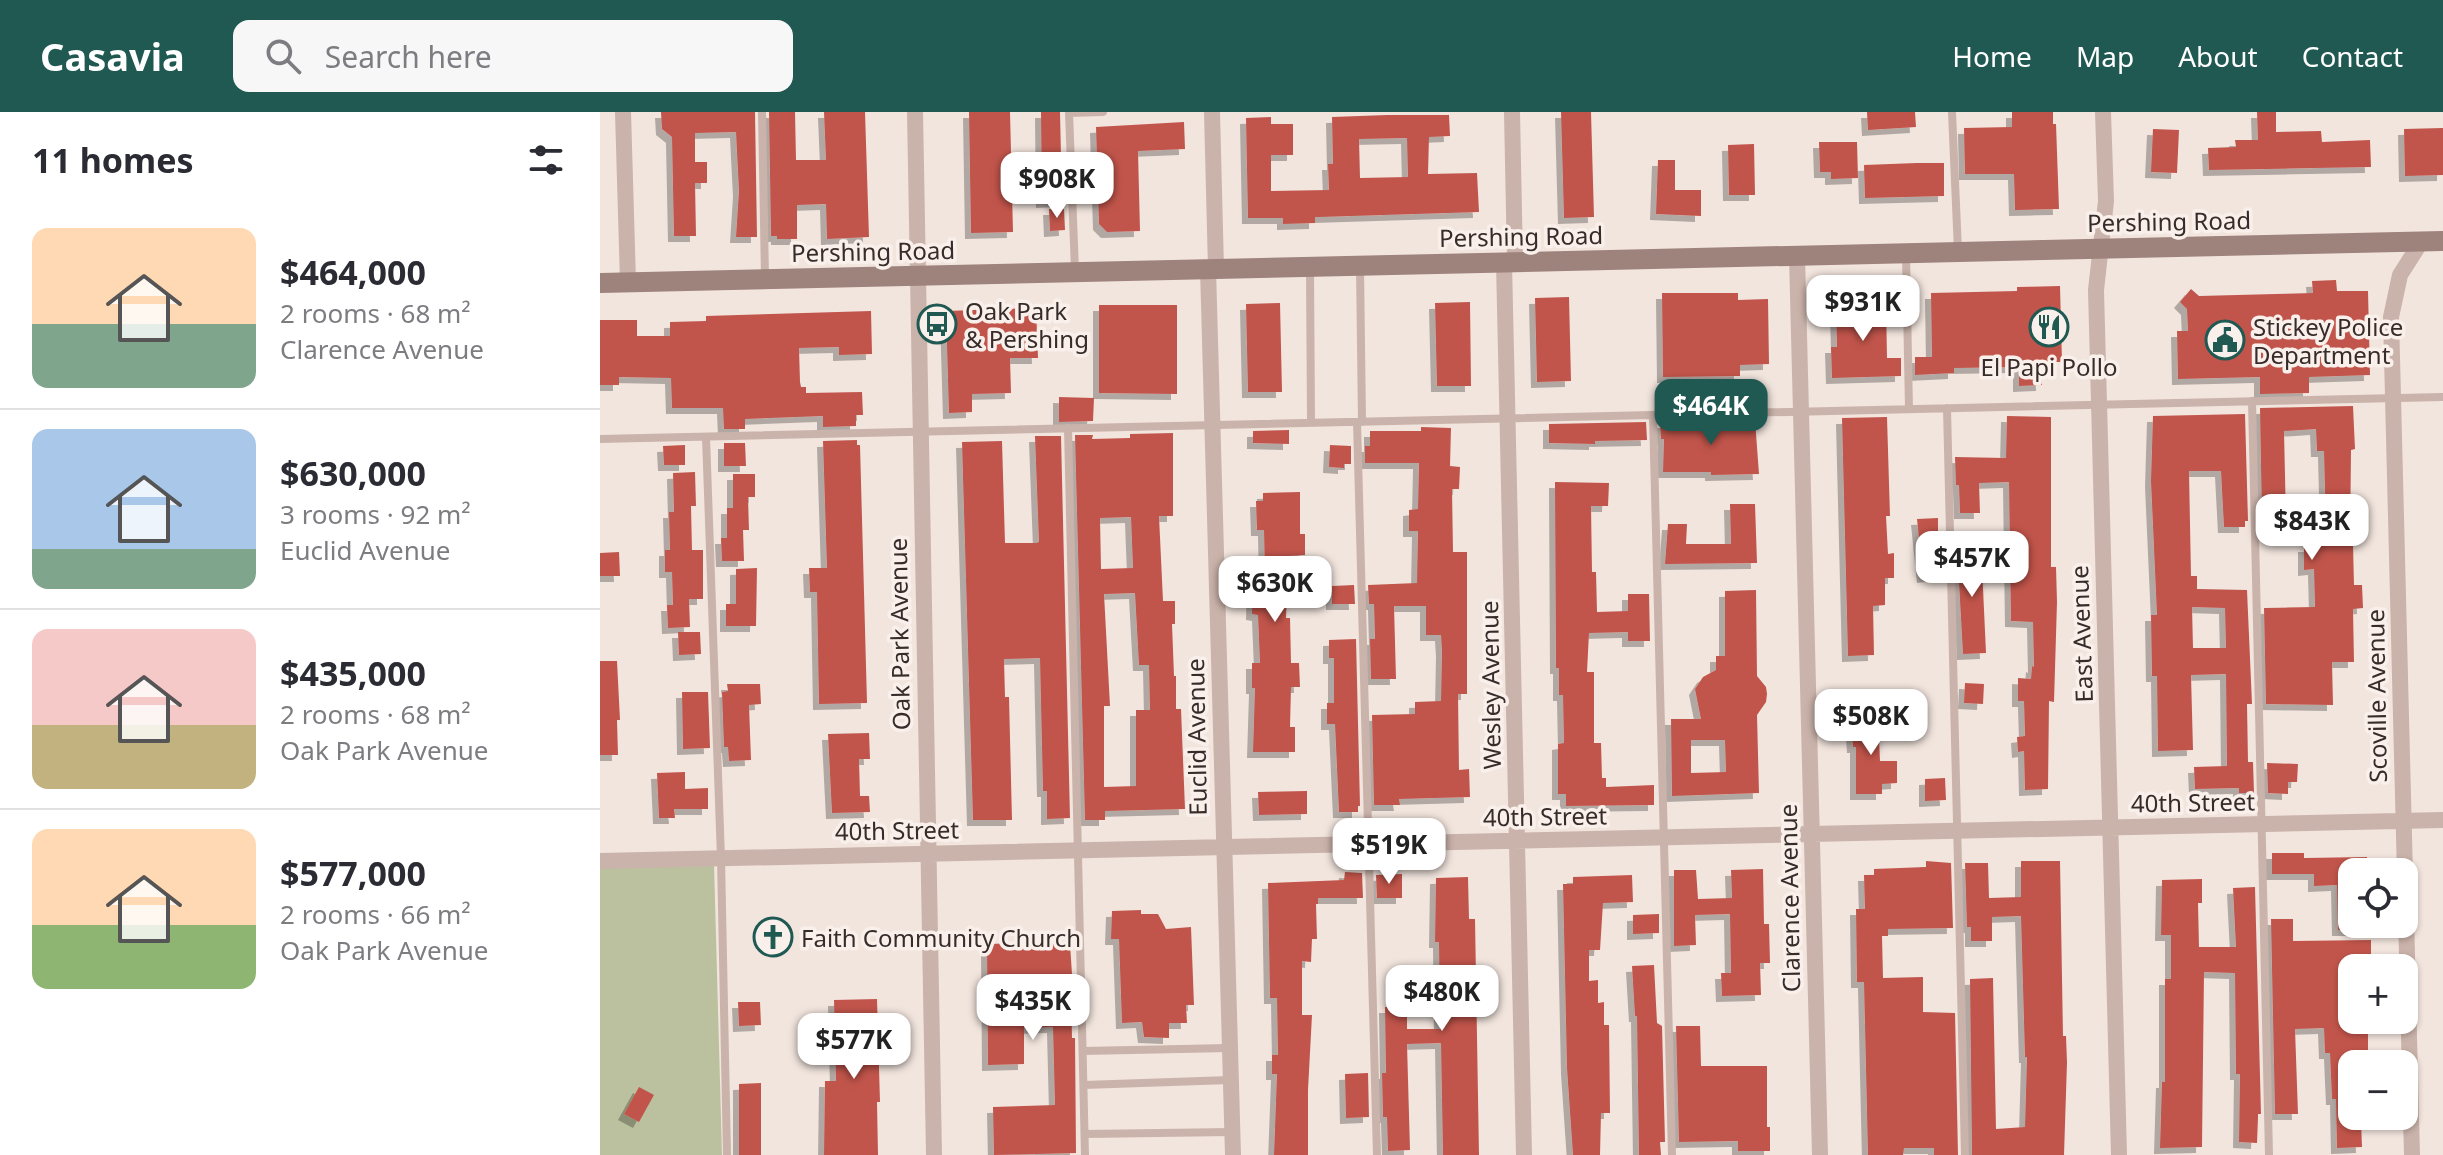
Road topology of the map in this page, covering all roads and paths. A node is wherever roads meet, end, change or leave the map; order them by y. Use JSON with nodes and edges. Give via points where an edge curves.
{"nodes":[{"id":1,"x":623,"y":112,"type":"edge"},
{"id":2,"x":762,"y":112,"type":"edge"},
{"id":3,"x":915,"y":112,"type":"edge"},
{"id":4,"x":1069,"y":112,"type":"edge"},
{"id":5,"x":1103,"y":112,"type":"edge"},
{"id":6,"x":1212,"y":112,"type":"edge"},
{"id":7,"x":1512,"y":112,"type":"edge"},
{"id":8,"x":1952,"y":112,"type":"edge"},
{"id":9,"x":2103,"y":112,"type":"edge"},
{"id":10,"x":2443,"y":241,"type":"edge"},
{"id":11,"x":2421,"y":242,"type":"junction"},
{"id":12,"x":2101,"y":248,"type":"junction"},
{"id":13,"x":1958,"y":252,"type":"junction"},
{"id":14,"x":1906,"y":254,"type":"junction"},
{"id":15,"x":1797,"y":256,"type":"junction"},
{"id":16,"x":1510,"y":262,"type":"junction"},
{"id":17,"x":1360,"y":266,"type":"junction"},
{"id":18,"x":1310,"y":267,"type":"junction"},
{"id":19,"x":1212,"y":269,"type":"junction"},
{"id":20,"x":1075,"y":272,"type":"junction"},
{"id":21,"x":918,"y":276,"type":"junction"},
{"id":22,"x":765,"y":279,"type":"junction"},
{"id":23,"x":628,"y":282,"type":"junction"},
{"id":24,"x":600,"y":283,"type":"edge"},
{"id":25,"x":2443,"y":397,"type":"edge"},
{"id":26,"x":2393,"y":398,"type":"junction"},
{"id":27,"x":2252,"y":401,"type":"junction"},
{"id":28,"x":2099,"y":405,"type":"junction"},
{"id":29,"x":1947,"y":408,"type":"junction"},
{"id":30,"x":1909,"y":409,"type":"junction"},
{"id":31,"x":1801,"y":411,"type":"junction"},
{"id":32,"x":1653,"y":415,"type":"junction"},
{"id":33,"x":1508,"y":418,"type":"junction"},
{"id":34,"x":1359,"y":422,"type":"junction"},
{"id":35,"x":1311,"y":423,"type":"junction"},
{"id":36,"x":1213,"y":425,"type":"junction"},
{"id":37,"x":1068,"y":428,"type":"junction"},
{"id":38,"x":919,"y":432,"type":"junction"},
{"id":39,"x":706,"y":437,"type":"junction"},
{"id":40,"x":600,"y":439,"type":"edge"},
{"id":41,"x":2443,"y":820,"type":"edge"},
{"id":42,"x":2404,"y":821,"type":"junction"},
{"id":43,"x":2259,"y":824,"type":"junction"},
{"id":44,"x":2110,"y":827,"type":"junction"},
{"id":45,"x":1958,"y":831,"type":"junction"},
{"id":46,"x":1811,"y":834,"type":"junction"},
{"id":47,"x":1664,"y":837,"type":"junction"},
{"id":48,"x":1517,"y":841,"type":"junction"},
{"id":49,"x":1368,"y":844,"type":"junction"},
{"id":50,"x":1222,"y":847,"type":"junction"},
{"id":51,"x":1078,"y":850,"type":"junction"},
{"id":52,"x":927,"y":854,"type":"junction"},
{"id":53,"x":721,"y":858,"type":"junction"},
{"id":54,"x":600,"y":861,"type":"edge"},
{"id":55,"x":1229,"y":1048,"type":"junction"},
{"id":56,"x":1083,"y":1051,"type":"junction"},
{"id":57,"x":1230,"y":1080,"type":"junction"},
{"id":58,"x":1084,"y":1085,"type":"junction"},
{"id":59,"x":1232,"y":1132,"type":"junction"},
{"id":60,"x":1085,"y":1134,"type":"junction"},
{"id":61,"x":727,"y":1155,"type":"edge"},
{"id":62,"x":934,"y":1155,"type":"edge"},
{"id":63,"x":1085,"y":1155,"type":"edge"},
{"id":64,"x":1233,"y":1155,"type":"edge"},
{"id":65,"x":1377,"y":1155,"type":"edge"},
{"id":66,"x":1524,"y":1155,"type":"edge"},
{"id":67,"x":1672,"y":1155,"type":"edge"},
{"id":68,"x":1820,"y":1155,"type":"edge"},
{"id":69,"x":1965,"y":1155,"type":"edge"},
{"id":70,"x":2119,"y":1155,"type":"edge"},
{"id":71,"x":2269,"y":1155,"type":"edge"},
{"id":72,"x":2412,"y":1155,"type":"edge"}],
"edges":[{"from":1,"to":23,"type":"street"},
{"from":2,"to":22,"type":"lane"},
{"from":3,"to":21,"type":"street","name":"Oak Park Avenue"},
{"from":4,"to":5,"type":"lane"},
{"from":4,"to":20,"type":"lane"},
{"from":6,"to":19,"type":"street","name":"Euclid Avenue"},
{"from":7,"to":16,"type":"street","name":"Wesley Avenue"},
{"from":8,"to":13,"type":"lane"},
{"from":9,"to":12,"type":"street","name":"East Avenue","via":[[2106,201]]},
{"from":10,"to":11,"type":"main road","name":"Pershing Road"},
{"from":11,"to":12,"type":"main road","name":"Pershing Road"},
{"from":11,"to":26,"type":"street","name":"Scoville Avenue","via":[[2400,275],[2391,317]]},
{"from":12,"to":13,"type":"main road","name":"Pershing Road"},
{"from":12,"to":28,"type":"street","name":"East Avenue","via":[[2096,290]]},
{"from":13,"to":14,"type":"main road","name":"Pershing Road"},
{"from":14,"to":15,"type":"main road","name":"Pershing Road"},
{"from":14,"to":30,"type":"lane"},
{"from":15,"to":16,"type":"main road","name":"Pershing Road"},
{"from":15,"to":31,"type":"street","name":"Clarence Avenue"},
{"from":16,"to":17,"type":"main road","name":"Pershing Road"},
{"from":16,"to":33,"type":"street","name":"Wesley Avenue"},
{"from":17,"to":18,"type":"main road","name":"Pershing Road"},
{"from":17,"to":34,"type":"lane"},
{"from":18,"to":19,"type":"main road","name":"Pershing Road"},
{"from":18,"to":35,"type":"lane"},
{"from":19,"to":20,"type":"main road","name":"Pershing Road"},
{"from":19,"to":36,"type":"street","name":"Euclid Avenue"},
{"from":20,"to":21,"type":"main road","name":"Pershing Road"},
{"from":21,"to":22,"type":"main road","name":"Pershing Road"},
{"from":21,"to":38,"type":"street","name":"Oak Park Avenue"},
{"from":22,"to":23,"type":"main road","name":"Pershing Road"},
{"from":23,"to":24,"type":"main road","name":"Pershing Road"},
{"from":25,"to":26,"type":"lane"},
{"from":26,"to":27,"type":"lane"},
{"from":26,"to":42,"type":"street","name":"Scoville Avenue"},
{"from":27,"to":28,"type":"lane"},
{"from":27,"to":43,"type":"lane"},
{"from":28,"to":29,"type":"lane"},
{"from":28,"to":44,"type":"street","name":"East Avenue"},
{"from":29,"to":30,"type":"lane"},
{"from":29,"to":45,"type":"lane"},
{"from":30,"to":31,"type":"lane"},
{"from":31,"to":32,"type":"lane"},
{"from":31,"to":46,"type":"street","name":"Clarence Avenue"},
{"from":32,"to":33,"type":"lane"},
{"from":32,"to":47,"type":"lane"},
{"from":33,"to":34,"type":"lane"},
{"from":33,"to":48,"type":"street","name":"Wesley Avenue"},
{"from":34,"to":35,"type":"lane"},
{"from":34,"to":49,"type":"lane"},
{"from":35,"to":36,"type":"lane"},
{"from":36,"to":37,"type":"lane"},
{"from":36,"to":50,"type":"street","name":"Euclid Avenue"},
{"from":37,"to":38,"type":"lane"},
{"from":37,"to":51,"type":"lane"},
{"from":38,"to":39,"type":"lane"},
{"from":38,"to":52,"type":"street","name":"Oak Park Avenue"},
{"from":39,"to":40,"type":"lane"},
{"from":39,"to":53,"type":"lane"},
{"from":41,"to":42,"type":"street","name":"40th Street"},
{"from":42,"to":43,"type":"street","name":"40th Street"},
{"from":42,"to":72,"type":"street","name":"Scoville Avenue"},
{"from":43,"to":44,"type":"street","name":"40th Street"},
{"from":43,"to":71,"type":"lane"},
{"from":44,"to":45,"type":"street","name":"40th Street"},
{"from":44,"to":70,"type":"street","name":"East Avenue"},
{"from":45,"to":46,"type":"street","name":"40th Street"},
{"from":45,"to":69,"type":"lane"},
{"from":46,"to":47,"type":"street","name":"40th Street"},
{"from":46,"to":68,"type":"street","name":"Clarence Avenue"},
{"from":47,"to":48,"type":"street","name":"40th Street"},
{"from":47,"to":67,"type":"lane"},
{"from":48,"to":49,"type":"street","name":"40th Street"},
{"from":48,"to":66,"type":"street","name":"Wesley Avenue"},
{"from":49,"to":50,"type":"street","name":"40th Street"},
{"from":49,"to":65,"type":"lane"},
{"from":50,"to":51,"type":"street","name":"40th Street"},
{"from":50,"to":55,"type":"street","name":"Euclid Avenue"},
{"from":51,"to":52,"type":"street","name":"40th Street"},
{"from":51,"to":56,"type":"lane"},
{"from":52,"to":53,"type":"street","name":"40th Street"},
{"from":52,"to":62,"type":"street","name":"Oak Park Avenue"},
{"from":53,"to":54,"type":"street","name":"40th Street"},
{"from":53,"to":61,"type":"lane"},
{"from":55,"to":56,"type":"lane"},
{"from":55,"to":57,"type":"street","name":"Euclid Avenue"},
{"from":56,"to":58,"type":"lane"},
{"from":57,"to":58,"type":"lane"},
{"from":57,"to":59,"type":"street","name":"Euclid Avenue"},
{"from":58,"to":60,"type":"lane"},
{"from":59,"to":60,"type":"lane"},
{"from":59,"to":64,"type":"street","name":"Euclid Avenue"},
{"from":60,"to":63,"type":"lane"}]}
